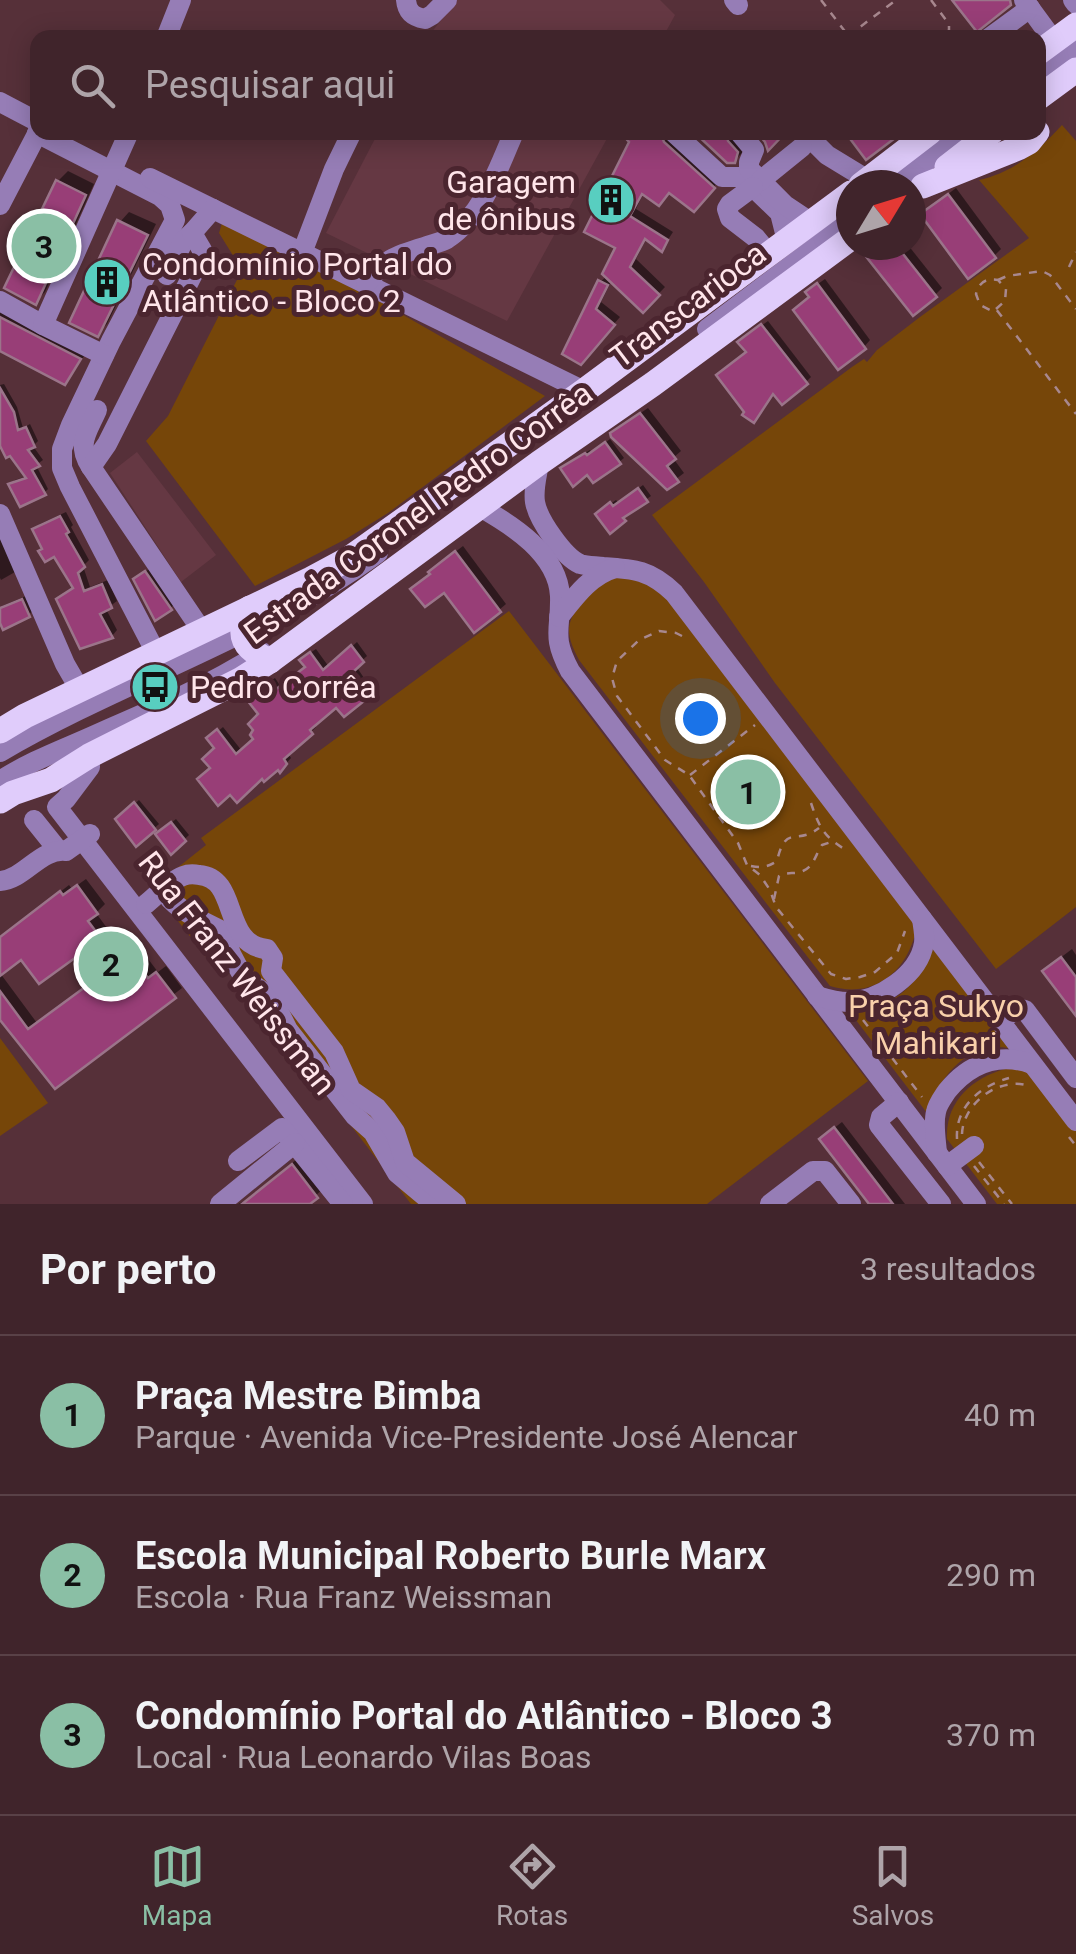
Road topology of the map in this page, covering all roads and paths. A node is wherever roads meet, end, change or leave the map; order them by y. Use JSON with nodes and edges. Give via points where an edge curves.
{"nodes":[{"id":1,"x":180,"y":0,"type":"edge"},
{"id":2,"x":447,"y":0,"type":"edge"},
{"id":3,"x":822,"y":0,"type":"edge"},
{"id":4,"x":896,"y":0,"type":"edge"},
{"id":5,"x":931,"y":0,"type":"edge"},
{"id":6,"x":406,"y":1,"type":"edge"},
{"id":7,"x":1027,"y":4,"type":"edge"},
{"id":8,"x":1076,"y":25,"type":"edge"},
{"id":9,"x":169,"y":30,"type":"edge"},
{"id":10,"x":844,"y":30,"type":"edge"},
{"id":11,"x":858,"y":30,"type":"edge"},
{"id":12,"x":949,"y":30,"type":"edge"},
{"id":13,"x":998,"y":30,"type":"edge"},
{"id":14,"x":1061,"y":44,"type":"edge"},
{"id":15,"x":1046,"y":64,"type":"edge"},
{"id":16,"x":1076,"y":70,"type":"edge"},
{"id":17,"x":1046,"y":93,"type":"edge"},
{"id":18,"x":2,"y":110,"type":"edge"},
{"id":19,"x":30,"y":119,"type":"edge"},
{"id":20,"x":33,"y":140,"type":"edge"},
{"id":21,"x":55,"y":140,"type":"edge"},
{"id":22,"x":72,"y":140,"type":"edge"},
{"id":23,"x":126,"y":140,"type":"edge"},
{"id":24,"x":348,"y":140,"type":"edge"},
{"id":25,"x":511,"y":140,"type":"edge"},
{"id":26,"x":681,"y":140,"type":"edge"},
{"id":27,"x":745,"y":140,"type":"edge"},
{"id":28,"x":803,"y":140,"type":"edge"},
{"id":29,"x":920,"y":140,"type":"edge"},
{"id":30,"x":936,"y":140,"type":"edge"},
{"id":31,"x":954,"y":140,"type":"edge"},
{"id":32,"x":982,"y":140,"type":"edge"},
{"id":33,"x":1031,"y":140,"type":"edge"},
{"id":34,"x":115,"y":167,"type":"junction"},
{"id":35,"x":845,"y":170,"type":"edge"},
{"id":36,"x":884,"y":170,"type":"edge"},
{"id":37,"x":890,"y":170,"type":"edge"},
{"id":38,"x":915,"y":170,"type":"edge"},
{"id":39,"x":754,"y":181,"type":"junction"},
{"id":40,"x":926,"y":183,"type":"edge"},
{"id":41,"x":926,"y":186,"type":"edge"},
{"id":42,"x":0,"y":205,"type":"edge"},
{"id":43,"x":836,"y":206,"type":"edge"},
{"id":44,"x":212,"y":209,"type":"junction"},
{"id":45,"x":836,"y":217,"type":"edge"},
{"id":46,"x":812,"y":223,"type":"junction"},
{"id":47,"x":836,"y":231,"type":"edge"},
{"id":48,"x":192,"y":233,"type":"junction"},
{"id":49,"x":778,"y":248,"type":"junction"},
{"id":50,"x":836,"y":249,"type":"edge"},
{"id":51,"x":1076,"y":252,"type":"edge"},
{"id":52,"x":302,"y":253,"type":"junction"},
{"id":53,"x":1069,"y":267,"type":"dead end"},
{"id":54,"x":167,"y":274,"type":"dead end"},
{"id":55,"x":998,"y":280,"type":"junction"},
{"id":56,"x":366,"y":284,"type":"junction"},
{"id":57,"x":0,"y":301,"type":"edge"},
{"id":58,"x":996,"y":309,"type":"junction"},
{"id":59,"x":1076,"y":309,"type":"edge"},
{"id":60,"x":43,"y":325,"type":"junction"},
{"id":61,"x":104,"y":355,"type":"junction"},
{"id":62,"x":584,"y":391,"type":"junction"},
{"id":63,"x":97,"y":410,"type":"dead end"},
{"id":64,"x":1076,"y":414,"type":"edge"},
{"id":65,"x":538,"y":463,"type":"junction"},
{"id":66,"x":91,"y":467,"type":"junction"},
{"id":67,"x":480,"y":506,"type":"junction"},
{"id":68,"x":0,"y":514,"type":"edge"},
{"id":69,"x":617,"y":568,"type":"junction"},
{"id":70,"x":558,"y":618,"type":"junction"},
{"id":71,"x":246,"y":620,"type":"junction"},
{"id":72,"x":202,"y":630,"type":"junction"},
{"id":73,"x":694,"y":642,"type":"dead end"},
{"id":74,"x":156,"y":654,"type":"junction"},
{"id":75,"x":264,"y":658,"type":"junction"},
{"id":76,"x":80,"y":690,"type":"junction"},
{"id":77,"x":756,"y":724,"type":"dead end"},
{"id":78,"x":5,"y":732,"type":"edge"},
{"id":79,"x":24,"y":766,"type":"junction"},
{"id":80,"x":689,"y":775,"type":"junction"},
{"id":81,"x":0,"y":781,"type":"edge"},
{"id":82,"x":58,"y":789,"type":"junction"},
{"id":83,"x":808,"y":793,"type":"dead end"},
{"id":84,"x":0,"y":801,"type":"edge"},
{"id":85,"x":34,"y":820,"type":"dead end"},
{"id":86,"x":820,"y":828,"type":"junction"},
{"id":87,"x":86,"y":837,"type":"junction"},
{"id":88,"x":831,"y":842,"type":"junction"},
{"id":89,"x":58,"y":850,"type":"junction"},
{"id":90,"x":857,"y":858,"type":"dead end"},
{"id":91,"x":747,"y":865,"type":"junction"},
{"id":92,"x":0,"y":881,"type":"edge"},
{"id":93,"x":164,"y":890,"type":"junction"},
{"id":94,"x":774,"y":901,"type":"junction"},
{"id":95,"x":146,"y":904,"type":"junction"},
{"id":96,"x":914,"y":923,"type":"junction"},
{"id":97,"x":831,"y":974,"type":"junction"},
{"id":98,"x":818,"y":996,"type":"junction"},
{"id":99,"x":849,"y":1002,"type":"junction"},
{"id":100,"x":1000,"y":1022,"type":"junction"},
{"id":101,"x":1032,"y":1064,"type":"junction"},
{"id":102,"x":1076,"y":1082,"type":"edge"},
{"id":103,"x":1046,"y":1096,"type":"junction"},
{"id":104,"x":899,"y":1102,"type":"junction"},
{"id":105,"x":935,"y":1114,"type":"junction"},
{"id":106,"x":1069,"y":1126,"type":"edge"},
{"id":107,"x":1076,"y":1139,"type":"edge"},
{"id":108,"x":295,"y":1143,"type":"junction"},
{"id":109,"x":1076,"y":1146,"type":"edge"},
{"id":110,"x":966,"y":1148,"type":"junction"},
{"id":111,"x":942,"y":1160,"type":"junction"},
{"id":112,"x":238,"y":1161,"type":"dead end"},
{"id":113,"x":967,"y":1201,"type":"edge"},
{"id":114,"x":220,"y":1204,"type":"edge"},
{"id":115,"x":343,"y":1204,"type":"edge"},
{"id":116,"x":363,"y":1204,"type":"edge"},
{"id":117,"x":374,"y":1204,"type":"edge"},
{"id":118,"x":434,"y":1204,"type":"edge"},
{"id":119,"x":456,"y":1204,"type":"edge"},
{"id":120,"x":770,"y":1204,"type":"edge"},
{"id":121,"x":851,"y":1204,"type":"edge"},
{"id":122,"x":941,"y":1204,"type":"edge"},
{"id":123,"x":1004,"y":1204,"type":"edge"},
{"id":124,"x":1012,"y":1204,"type":"edge"}],
"edges":[{"from":1,"to":9,"type":"street"},
{"from":2,"to":6,"type":"street","via":[[425,19],[412,15]]},
{"from":3,"to":10,"type":"path"},
{"from":4,"to":11,"type":"path"},
{"from":5,"to":12,"type":"path"},
{"from":7,"to":13,"type":"street"},
{"from":7,"to":14,"type":"street"},
{"from":8,"to":14,"type":"main road"},
{"from":14,"to":15,"type":"street"},
{"from":16,"to":17,"type":"main road"},
{"from":18,"to":19,"type":"street"},
{"from":20,"to":42,"type":"street"},
{"from":21,"to":34,"type":"street"},
{"from":22,"to":34,"type":"street"},
{"from":23,"to":34,"type":"street"},
{"from":24,"to":52,"type":"street"},
{"from":25,"to":56,"type":"street","via":[[476,211],[458,230],[398,254]]},
{"from":26,"to":39,"type":"street","via":[[722,178]]},
{"from":27,"to":39,"type":"street","via":[[754,150],[748,166]]},
{"from":28,"to":35,"type":"street"},
{"from":28,"to":39,"type":"street"},
{"from":29,"to":36,"type":"main road","name":"Estrada Coronel Pedro Corrêa"},
{"from":30,"to":37,"type":"street"},
{"from":31,"to":38,"type":"street"},
{"from":32,"to":40,"type":"main road"},
{"from":33,"to":41,"type":"main road"},
{"from":34,"to":44,"type":"street"},
{"from":34,"to":60,"type":"street"},
{"from":34,"to":61,"type":"street","via":[[170,204],[175,220]]},
{"from":39,"to":46,"type":"street"},
{"from":39,"to":49,"type":"street","via":[[784,220]]},
{"from":39,"to":49,"type":"street","via":[[727,210],[756,238]]},
{"from":43,"to":46,"type":"main road","name":"Estrada Coronel Pedro Corrêa"},
{"from":44,"to":48,"type":"street"},
{"from":44,"to":52,"type":"street"},
{"from":45,"to":71,"type":"street","name":"Transcarioca","via":[[361,566],[308,599]]},
{"from":46,"to":49,"type":"main road","name":"Estrada Coronel Pedro Corrêa"},
{"from":47,"to":75,"type":"street","name":"Transcarioca"},
{"from":48,"to":54,"type":"street"},
{"from":48,"to":66,"type":"street","via":[[202,256]]},
{"from":49,"to":62,"type":"main road","name":"Estrada Coronel Pedro Corrêa"},
{"from":50,"to":65,"type":"main road","name":"Estrada Coronel Pedro Corrêa"},
{"from":51,"to":53,"type":"path"},
{"from":52,"to":56,"type":"street"},
{"from":55,"to":58,"type":"path","via":[[1006,295]]},
{"from":55,"to":58,"type":"path","via":[[981,283],[976,294],[980,305]]},
{"from":55,"to":59,"type":"path","via":[[1042,271]]},
{"from":56,"to":62,"type":"street"},
{"from":57,"to":60,"type":"street"},
{"from":58,"to":64,"type":"path"},
{"from":60,"to":61,"type":"street"},
{"from":61,"to":74,"type":"street","via":[[66,437],[62,468]]},
{"from":62,"to":71,"type":"main road","name":"Estrada Coronel Pedro Corrêa","via":[[350,558]]},
{"from":63,"to":66,"type":"street","via":[[83,440]]},
{"from":65,"to":67,"type":"main road","name":"Estrada Coronel Pedro Corrêa"},
{"from":65,"to":69,"type":"street","via":[[534,499],[558,543],[578,563]]},
{"from":66,"to":72,"type":"street"},
{"from":67,"to":70,"type":"street","via":[[513,526],[544,559],[560,590]]},
{"from":67,"to":75,"type":"main road","name":"Estrada Coronel Pedro Corrêa"},
{"from":68,"to":76,"type":"street"},
{"from":69,"to":70,"type":"street","via":[[587,585]]},
{"from":69,"to":96,"type":"street","via":[[647,572],[674,593]]},
{"from":70,"to":98,"type":"street","via":[[560,652],[570,671]]},
{"from":71,"to":72,"type":"main road","name":"Estrada Coronel Pedro Corrêa"},
{"from":71,"to":75,"type":"main road","via":[[246,644]]},
{"from":71,"to":78,"type":"street","name":"Transcarioca"},
{"from":72,"to":74,"type":"main road","name":"Estrada Coronel Pedro Corrêa"},
{"from":73,"to":80,"type":"path","via":[[659,631],[628,650],[612,678],[617,696],[664,760]]},
{"from":74,"to":76,"type":"main road","name":"Estrada Coronel Pedro Corrêa"},
{"from":75,"to":79,"type":"street","name":"Transcarioca"},
{"from":75,"to":82,"type":"main road","name":"Estrada Coronel Pedro Corrêa","via":[[240,680],[88,756]]},
{"from":76,"to":78,"type":"main road","name":"Estrada Coronel Pedro Corrêa"},
{"from":77,"to":80,"type":"path"},
{"from":78,"to":79,"type":"street"},
{"from":79,"to":81,"type":"street","name":"Transcarioca"},
{"from":80,"to":91,"type":"path"},
{"from":82,"to":84,"type":"main road","name":"Estrada Coronel Pedro Corrêa","via":[[13,793]]},
{"from":82,"to":87,"type":"street","name":"Rua Franz Weissman"},
{"from":83,"to":86,"type":"path"},
{"from":85,"to":89,"type":"street"},
{"from":86,"to":88,"type":"path"},
{"from":86,"to":91,"type":"path","via":[[787,839],[770,866]]},
{"from":87,"to":89,"type":"street","via":[[66,852]]},
{"from":87,"to":95,"type":"street","name":"Rua Franz Weissman"},
{"from":87,"to":116,"type":"street"},
{"from":88,"to":90,"type":"path"},
{"from":88,"to":94,"type":"path","via":[[802,872],[779,876]]},
{"from":89,"to":92,"type":"street"},
{"from":91,"to":94,"type":"path"},
{"from":93,"to":95,"type":"street"},
{"from":93,"to":118,"type":"street","via":[[168,900],[224,932],[240,971],[272,998],[288,1030],[373,1132],[396,1173]]},
{"from":93,"to":119,"type":"street","via":[[185,874],[217,882],[245,939],[334,1052],[350,1090],[378,1108],[405,1162]]},
{"from":94,"to":97,"type":"path"},
{"from":95,"to":117,"type":"street","name":"Rua Franz Weissman"},
{"from":96,"to":97,"type":"path","via":[[882,968],[846,979]]},
{"from":96,"to":99,"type":"street","via":[[924,943],[908,973],[880,993]]},
{"from":96,"to":100,"type":"street"},
{"from":97,"to":99,"type":"path"},
{"from":98,"to":99,"type":"street"},
{"from":98,"to":104,"type":"street"},
{"from":99,"to":105,"type":"path"},
{"from":100,"to":101,"type":"street"},
{"from":100,"to":102,"type":"street","via":[[1025,1010]]},
{"from":101,"to":103,"type":"street"},
{"from":101,"to":105,"type":"street","via":[[978,1064],[952,1086]]},
{"from":102,"to":103,"type":"street"},
{"from":103,"to":106,"type":"street"},
{"from":103,"to":110,"type":"path","via":[[1012,1083],[983,1096],[962,1126]]},
{"from":103,"to":110,"type":"path","via":[[1032,1081],[992,1084],[963,1109],[957,1130]]},
{"from":104,"to":111,"type":"street"},
{"from":104,"to":122,"type":"street","via":[[879,1125]]},
{"from":105,"to":110,"type":"path"},
{"from":105,"to":111,"type":"street"},
{"from":106,"to":107,"type":"path"},
{"from":106,"to":109,"type":"path"},
{"from":108,"to":112,"type":"street","via":[[282,1128]]},
{"from":108,"to":114,"type":"street"},
{"from":108,"to":115,"type":"street"},
{"from":110,"to":111,"type":"street"},
{"from":110,"to":123,"type":"path"},
{"from":110,"to":124,"type":"path"},
{"from":111,"to":113,"type":"street"},
{"from":120,"to":121,"type":"street","via":[[813,1170],[826,1171]]}]}
